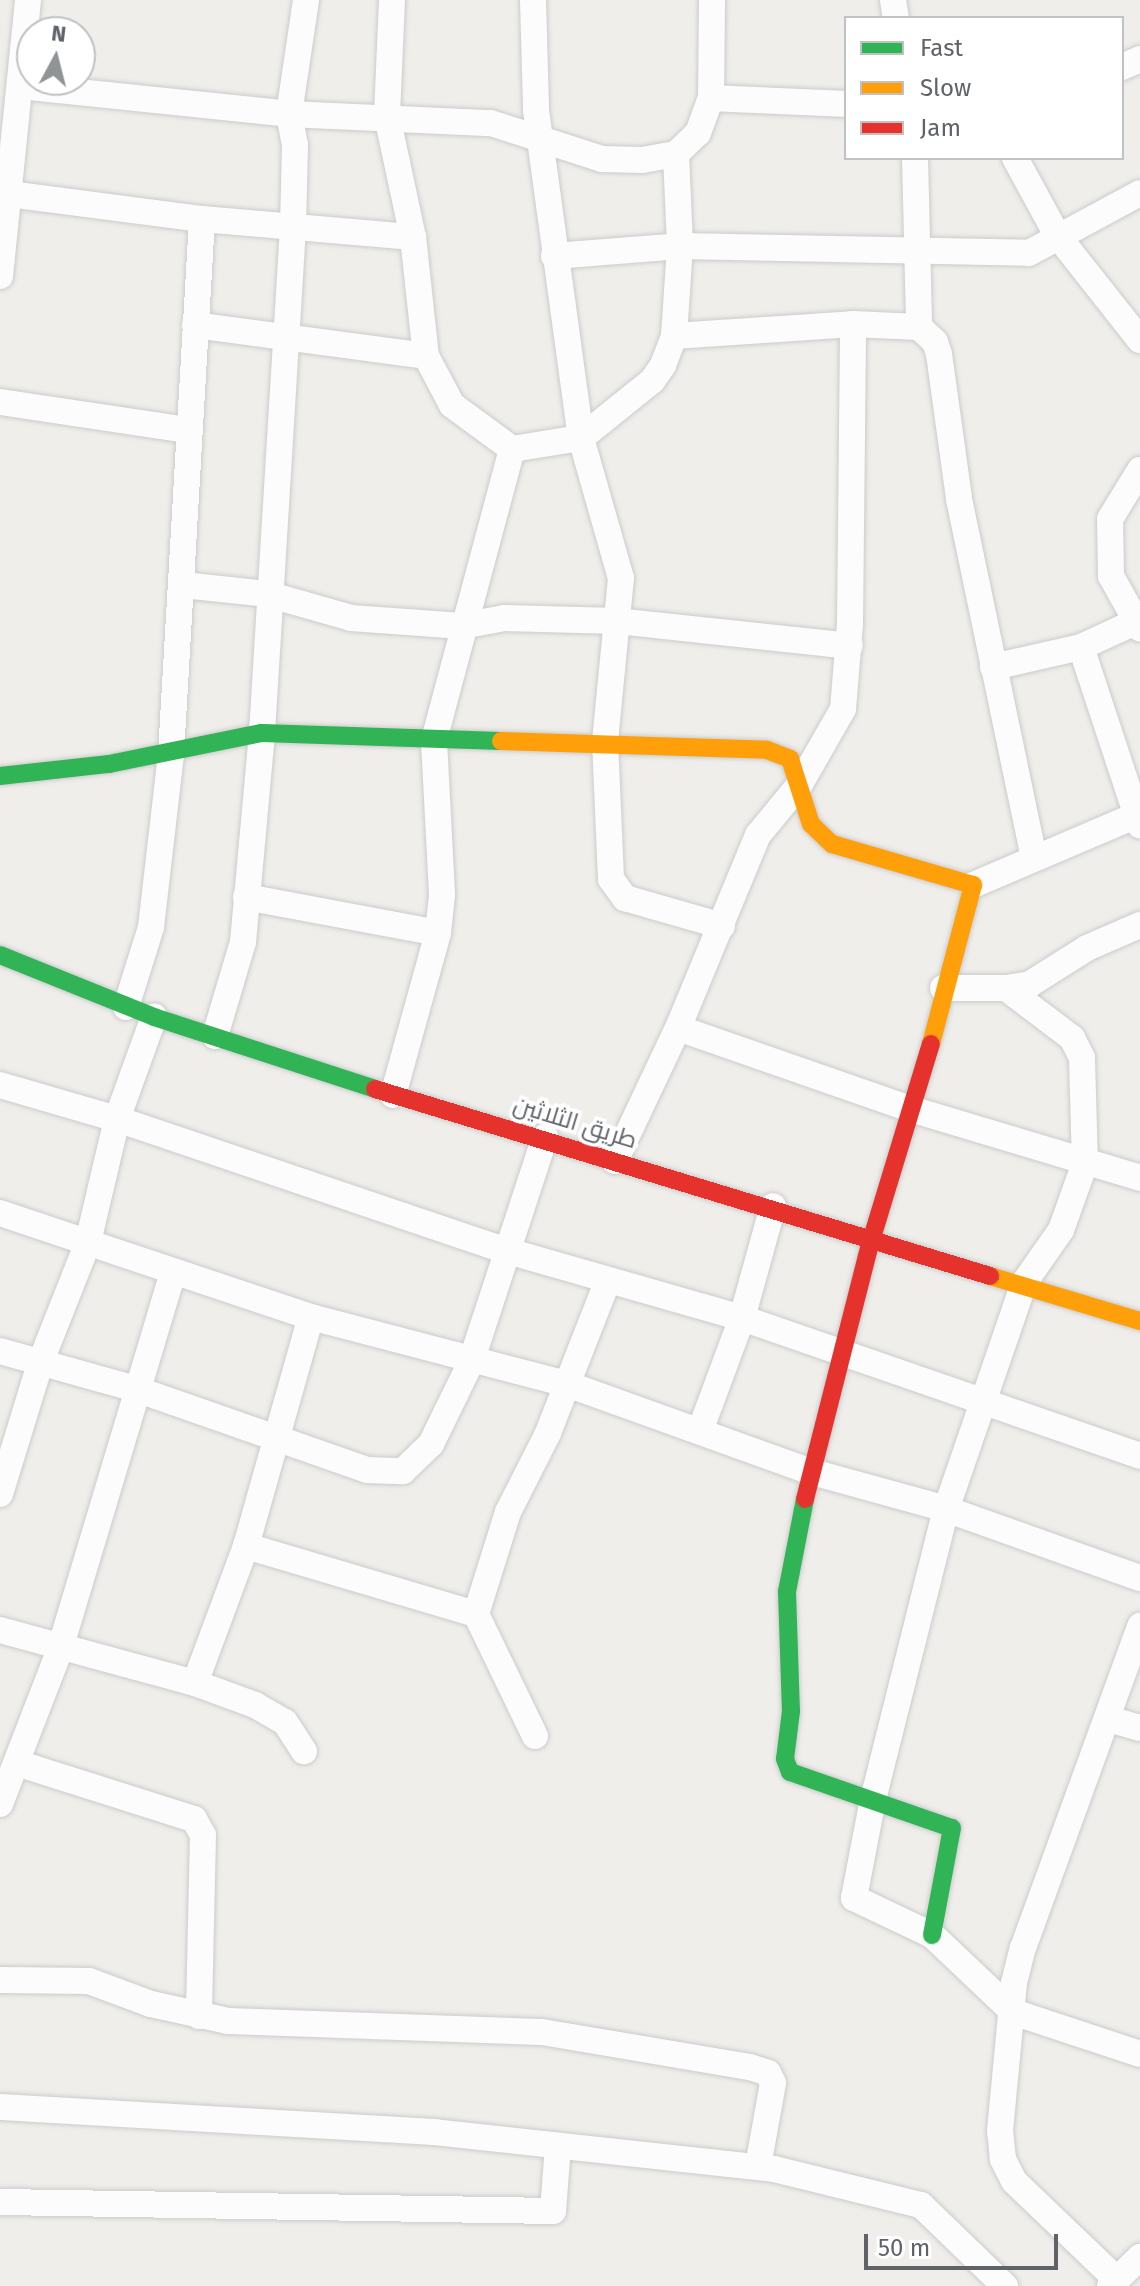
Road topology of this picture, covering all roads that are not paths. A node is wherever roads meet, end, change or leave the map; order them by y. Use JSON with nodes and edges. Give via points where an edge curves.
{"nodes":[{"id":1,"x":28,"y":0,"type":"edge"},
{"id":2,"x":306,"y":0,"type":"edge"},
{"id":3,"x":392,"y":0,"type":"edge"},
{"id":4,"x":533,"y":0,"type":"edge"},
{"id":5,"x":712,"y":0,"type":"edge"},
{"id":6,"x":12,"y":53,"type":"edge"},
{"id":7,"x":96,"y":94,"type":"edge"},
{"id":8,"x":19,"y":96,"type":"edge"},
{"id":9,"x":711,"y":98,"type":"junction"},
{"id":10,"x":844,"y":104,"type":"edge"},
{"id":11,"x":289,"y":114,"type":"junction"},
{"id":12,"x":387,"y":116,"type":"junction"},
{"id":13,"x":542,"y":141,"type":"junction"},
{"id":14,"x":676,"y":154,"type":"junction"},
{"id":15,"x":915,"y":160,"type":"edge"},
{"id":16,"x":1016,"y":160,"type":"edge"},
{"id":17,"x":1140,"y":193,"type":"edge"},
{"id":18,"x":9,"y":194,"type":"junction"},
{"id":19,"x":202,"y":219,"type":"junction"},
{"id":20,"x":293,"y":227,"type":"junction"},
{"id":21,"x":1057,"y":235,"type":"junction"},
{"id":22,"x":413,"y":237,"type":"junction"},
{"id":23,"x":680,"y":246,"type":"junction"},
{"id":24,"x":921,"y":249,"type":"junction"},
{"id":25,"x":554,"y":256,"type":"junction"},
{"id":26,"x":1,"y":262,"type":"edge"},
{"id":27,"x":853,"y":324,"type":"junction"},
{"id":28,"x":195,"y":325,"type":"junction"},
{"id":29,"x":919,"y":327,"type":"junction"},
{"id":30,"x":285,"y":336,"type":"junction"},
{"id":31,"x":674,"y":336,"type":"junction"},
{"id":32,"x":1140,"y":340,"type":"edge"},
{"id":33,"x":426,"y":356,"type":"junction"},
{"id":34,"x":0,"y":402,"type":"edge"},
{"id":35,"x":187,"y":430,"type":"junction"},
{"id":36,"x":581,"y":438,"type":"junction"},
{"id":37,"x":512,"y":449,"type":"junction"},
{"id":38,"x":1140,"y":470,"type":"edge"},
{"id":39,"x":183,"y":585,"type":"junction"},
{"id":40,"x":267,"y":594,"type":"junction"},
{"id":41,"x":617,"y":621,"type":"junction"},
{"id":42,"x":1137,"y":625,"type":"edge"},
{"id":43,"x":462,"y":626,"type":"junction"},
{"id":44,"x":850,"y":646,"type":"junction"},
{"id":45,"x":1081,"y":647,"type":"junction"},
{"id":46,"x":993,"y":667,"type":"junction"},
{"id":47,"x":262,"y":733,"type":"junction"},
{"id":48,"x":434,"y":741,"type":"junction"},
{"id":49,"x":605,"y":741,"type":"junction"},
{"id":50,"x":171,"y":754,"type":"junction"},
{"id":51,"x":0,"y":776,"type":"edge"},
{"id":52,"x":800,"y":784,"type":"junction"},
{"id":53,"x":1138,"y":820,"type":"edge"},
{"id":54,"x":1034,"y":858,"type":"junction"},
{"id":55,"x":973,"y":885,"type":"junction"},
{"id":56,"x":246,"y":897,"type":"junction"},
{"id":57,"x":1140,"y":925,"type":"edge"},
{"id":58,"x":722,"y":926,"type":"junction"},
{"id":59,"x":438,"y":933,"type":"junction"},
{"id":60,"x":0,"y":955,"type":"edge"},
{"id":61,"x":943,"y":988,"type":"junction"},
{"id":62,"x":1006,"y":988,"type":"junction"},
{"id":63,"x":126,"y":1007,"type":"junction"},
{"id":64,"x":154,"y":1017,"type":"junction"},
{"id":65,"x":678,"y":1028,"type":"junction"},
{"id":66,"x":215,"y":1036,"type":"junction"},
{"id":67,"x":0,"y":1085,"type":"edge"},
{"id":68,"x":393,"y":1095,"type":"junction"},
{"id":69,"x":914,"y":1110,"type":"junction"},
{"id":70,"x":117,"y":1119,"type":"junction"},
{"id":71,"x":545,"y":1137,"type":"junction"},
{"id":72,"x":615,"y":1161,"type":"junction"},
{"id":73,"x":1085,"y":1163,"type":"junction"},
{"id":74,"x":1140,"y":1178,"type":"edge"},
{"id":75,"x":773,"y":1206,"type":"junction"},
{"id":76,"x":0,"y":1213,"type":"edge"},
{"id":77,"x":871,"y":1241,"type":"junction"},
{"id":78,"x":88,"y":1242,"type":"junction"},
{"id":79,"x":508,"y":1251,"type":"junction"},
{"id":80,"x":173,"y":1272,"type":"junction"},
{"id":81,"x":608,"y":1280,"type":"junction"},
{"id":82,"x":1024,"y":1283,"type":"junction"},
{"id":83,"x":311,"y":1317,"type":"junction"},
{"id":84,"x":742,"y":1318,"type":"junction"},
{"id":85,"x":1140,"y":1321,"type":"edge"},
{"id":86,"x":0,"y":1351,"type":"edge"},
{"id":87,"x":846,"y":1355,"type":"junction"},
{"id":88,"x":41,"y":1361,"type":"junction"},
{"id":89,"x":471,"y":1362,"type":"junction"},
{"id":90,"x":567,"y":1384,"type":"junction"},
{"id":91,"x":136,"y":1389,"type":"junction"},
{"id":92,"x":982,"y":1405,"type":"junction"},
{"id":93,"x":700,"y":1431,"type":"junction"},
{"id":94,"x":275,"y":1436,"type":"junction"},
{"id":95,"x":1140,"y":1456,"type":"edge"},
{"id":96,"x":812,"y":1472,"type":"junction"},
{"id":97,"x":0,"y":1494,"type":"edge"},
{"id":98,"x":946,"y":1509,"type":"junction"},
{"id":99,"x":246,"y":1546,"type":"junction"},
{"id":100,"x":1140,"y":1578,"type":"edge"},
{"id":101,"x":476,"y":1614,"type":"junction"},
{"id":102,"x":1140,"y":1626,"type":"edge"},
{"id":103,"x":0,"y":1630,"type":"edge"},
{"id":104,"x":60,"y":1649,"type":"junction"},
{"id":105,"x":195,"y":1683,"type":"junction"},
{"id":106,"x":1109,"y":1719,"type":"junction"},
{"id":107,"x":1140,"y":1728,"type":"edge"},
{"id":108,"x":535,"y":1736,"type":"dead end"},
{"id":109,"x":304,"y":1751,"type":"dead end"},
{"id":110,"x":17,"y":1763,"type":"junction"},
{"id":111,"x":873,"y":1799,"type":"junction"},
{"id":112,"x":0,"y":1804,"type":"edge"},
{"id":113,"x":932,"y":1935,"type":"junction"},
{"id":114,"x":0,"y":1980,"type":"edge"},
{"id":115,"x":1013,"y":2012,"type":"junction"},
{"id":116,"x":199,"y":2016,"type":"junction"},
{"id":117,"x":1140,"y":2054,"type":"edge"},
{"id":118,"x":0,"y":2107,"type":"edge"},
{"id":119,"x":558,"y":2146,"type":"junction"},
{"id":120,"x":758,"y":2166,"type":"junction"},
{"id":121,"x":0,"y":2202,"type":"edge"},
{"id":122,"x":1140,"y":2257,"type":"edge"},
{"id":123,"x":1113,"y":2282,"type":"edge"},
{"id":124,"x":1005,"y":2286,"type":"edge"}],
"edges":[{"from":1,"to":6,"type":"street"},
{"from":2,"to":11,"type":"street"},
{"from":3,"to":12,"type":"street"},
{"from":4,"to":13,"type":"street"},
{"from":5,"to":9,"type":"street"},
{"from":7,"to":11,"type":"street"},
{"from":8,"to":18,"type":"street"},
{"from":9,"to":10,"type":"street"},
{"from":9,"to":14,"type":"street","via":[[698,133]]},
{"from":11,"to":12,"type":"street"},
{"from":11,"to":20,"type":"street","via":[[295,145]]},
{"from":12,"to":13,"type":"street","via":[[491,123]]},
{"from":12,"to":22,"type":"street"},
{"from":13,"to":14,"type":"street","via":[[602,159]]},
{"from":13,"to":25,"type":"street"},
{"from":14,"to":23,"type":"street"},
{"from":15,"to":24,"type":"street"},
{"from":16,"to":21,"type":"street"},
{"from":17,"to":21,"type":"street"},
{"from":18,"to":19,"type":"street"},
{"from":18,"to":26,"type":"street"},
{"from":19,"to":20,"type":"street"},
{"from":19,"to":28,"type":"street"},
{"from":20,"to":22,"type":"street"},
{"from":20,"to":30,"type":"street"},
{"from":21,"to":24,"type":"street","via":[[1029,253]]},
{"from":21,"to":32,"type":"street"},
{"from":22,"to":33,"type":"street"},
{"from":23,"to":24,"type":"street"},
{"from":23,"to":25,"type":"street"},
{"from":23,"to":31,"type":"street"},
{"from":24,"to":29,"type":"street"},
{"from":25,"to":36,"type":"street"},
{"from":27,"to":29,"type":"street"},
{"from":27,"to":31,"type":"street"},
{"from":27,"to":44,"type":"street"},
{"from":28,"to":30,"type":"street"},
{"from":28,"to":35,"type":"street"},
{"from":29,"to":46,"type":"street","via":[[939,354],[959,499]]},
{"from":30,"to":33,"type":"street"},
{"from":30,"to":40,"type":"street"},
{"from":31,"to":36,"type":"street","via":[[652,381]]},
{"from":33,"to":37,"type":"street","via":[[452,405]]},
{"from":34,"to":35,"type":"street"},
{"from":35,"to":39,"type":"street"},
{"from":36,"to":37,"type":"street"},
{"from":36,"to":41,"type":"street","via":[[619,560]]},
{"from":37,"to":43,"type":"street"},
{"from":38,"to":42,"type":"street","via":[[1110,519],[1111,576]]},
{"from":39,"to":40,"type":"street"},
{"from":39,"to":50,"type":"street"},
{"from":40,"to":43,"type":"street","via":[[351,618]]},
{"from":40,"to":47,"type":"street"},
{"from":41,"to":43,"type":"street","via":[[504,618]]},
{"from":41,"to":44,"type":"street"},
{"from":41,"to":49,"type":"street"},
{"from":42,"to":45,"type":"street"},
{"from":43,"to":48,"type":"street"},
{"from":44,"to":52,"type":"street","via":[[840,717]]},
{"from":45,"to":46,"type":"street"},
{"from":45,"to":53,"type":"street"},
{"from":46,"to":54,"type":"street"},
{"from":47,"to":48,"type":"street"},
{"from":47,"to":50,"type":"street"},
{"from":47,"to":56,"type":"street"},
{"from":48,"to":49,"type":"street"},
{"from":48,"to":59,"type":"street","via":[[442,895]]},
{"from":49,"to":52,"type":"street","via":[[767,750],[790,759]]},
{"from":49,"to":58,"type":"street","via":[[614,886],[625,898]]},
{"from":50,"to":51,"type":"street"},
{"from":50,"to":63,"type":"street","via":[[151,927]]},
{"from":52,"to":55,"type":"street","via":[[811,824],[832,844]]},
{"from":52,"to":58,"type":"street","via":[[758,835]]},
{"from":53,"to":54,"type":"street"},
{"from":54,"to":55,"type":"street"},
{"from":55,"to":61,"type":"street"},
{"from":56,"to":59,"type":"street"},
{"from":56,"to":66,"type":"street","via":[[243,942]]},
{"from":57,"to":62,"type":"street","via":[[1087,948],[1030,984]]},
{"from":58,"to":65,"type":"street"},
{"from":59,"to":68,"type":"street"},
{"from":60,"to":63,"type":"street","name":"طريق الثلاثين"},
{"from":61,"to":62,"type":"street"},
{"from":61,"to":69,"type":"street"},
{"from":62,"to":73,"type":"street","via":[[1072,1038],[1082,1058]]},
{"from":63,"to":64,"type":"street","name":"طريق الثلاثين"},
{"from":64,"to":66,"type":"street","name":"طريق الثلاثين"},
{"from":64,"to":70,"type":"street"},
{"from":65,"to":69,"type":"street"},
{"from":65,"to":72,"type":"street"},
{"from":66,"to":68,"type":"street","name":"طريق الثلاثين"},
{"from":67,"to":70,"type":"street"},
{"from":68,"to":71,"type":"street","name":"طريق الثلاثين"},
{"from":69,"to":73,"type":"street"},
{"from":69,"to":77,"type":"street"},
{"from":70,"to":78,"type":"street"},
{"from":70,"to":79,"type":"street"},
{"from":71,"to":72,"type":"street","name":"طريق الثلاثين"},
{"from":71,"to":79,"type":"street"},
{"from":72,"to":75,"type":"street","name":"طريق الثلاثين"},
{"from":73,"to":74,"type":"street"},
{"from":73,"to":82,"type":"street","via":[[1061,1230]]},
{"from":75,"to":77,"type":"street","name":"طريق الثلاثين"},
{"from":75,"to":84,"type":"street"},
{"from":76,"to":78,"type":"street"},
{"from":77,"to":82,"type":"street","name":"طريق الثلاثين"},
{"from":77,"to":87,"type":"street"},
{"from":78,"to":80,"type":"street"},
{"from":78,"to":88,"type":"street"},
{"from":79,"to":81,"type":"street"},
{"from":79,"to":89,"type":"street"},
{"from":80,"to":83,"type":"street"},
{"from":80,"to":91,"type":"street"},
{"from":81,"to":84,"type":"street"},
{"from":81,"to":90,"type":"street"},
{"from":82,"to":85,"type":"street","name":"طريق الثلاثين"},
{"from":82,"to":92,"type":"street"},
{"from":83,"to":89,"type":"street"},
{"from":83,"to":94,"type":"street"},
{"from":84,"to":87,"type":"street"},
{"from":84,"to":93,"type":"street"},
{"from":86,"to":88,"type":"street"},
{"from":87,"to":92,"type":"street"},
{"from":87,"to":96,"type":"street"},
{"from":88,"to":91,"type":"street"},
{"from":88,"to":97,"type":"street"},
{"from":89,"to":90,"type":"street"},
{"from":89,"to":94,"type":"street","via":[[431,1444],[403,1471],[367,1470]]},
{"from":90,"to":93,"type":"street"},
{"from":90,"to":101,"type":"street","via":[[508,1512]]},
{"from":91,"to":94,"type":"street"},
{"from":91,"to":104,"type":"street"},
{"from":92,"to":95,"type":"street"},
{"from":92,"to":98,"type":"street"},
{"from":93,"to":96,"type":"street"},
{"from":94,"to":99,"type":"street"},
{"from":96,"to":98,"type":"street"},
{"from":96,"to":111,"type":"street","via":[[789,1576],[791,1711],[785,1759],[790,1772]]},
{"from":98,"to":100,"type":"street"},
{"from":98,"to":111,"type":"street"},
{"from":99,"to":101,"type":"street"},
{"from":99,"to":105,"type":"street"},
{"from":101,"to":108,"type":"street"},
{"from":102,"to":106,"type":"street"},
{"from":103,"to":104,"type":"street"},
{"from":104,"to":105,"type":"street"},
{"from":104,"to":110,"type":"street"},
{"from":105,"to":109,"type":"street","via":[[285,1722]]},
{"from":106,"to":107,"type":"street"},
{"from":106,"to":115,"type":"street","via":[[1046,1876],[1014,1983]]},
{"from":110,"to":112,"type":"street"},
{"from":110,"to":116,"type":"street","via":[[194,1819],[203,1835]]},
{"from":111,"to":113,"type":"street","via":[[854,1898]]},
{"from":111,"to":113,"type":"street","via":[[952,1828]]},
{"from":113,"to":115,"type":"street"},
{"from":114,"to":116,"type":"street","via":[[89,1981]]},
{"from":115,"to":117,"type":"street"},
{"from":115,"to":123,"type":"street","via":[[1000,2131],[1003,2159],[1014,2181]]},
{"from":116,"to":120,"type":"street","via":[[542,2032],[750,2067],[768,2073],[773,2083]]},
{"from":118,"to":119,"type":"street","via":[[376,2127]]},
{"from":119,"to":120,"type":"street"},
{"from":119,"to":121,"type":"street","via":[[553,2211]]},
{"from":120,"to":124,"type":"street","via":[[921,2205]]},
{"from":122,"to":123,"type":"street"}]}
